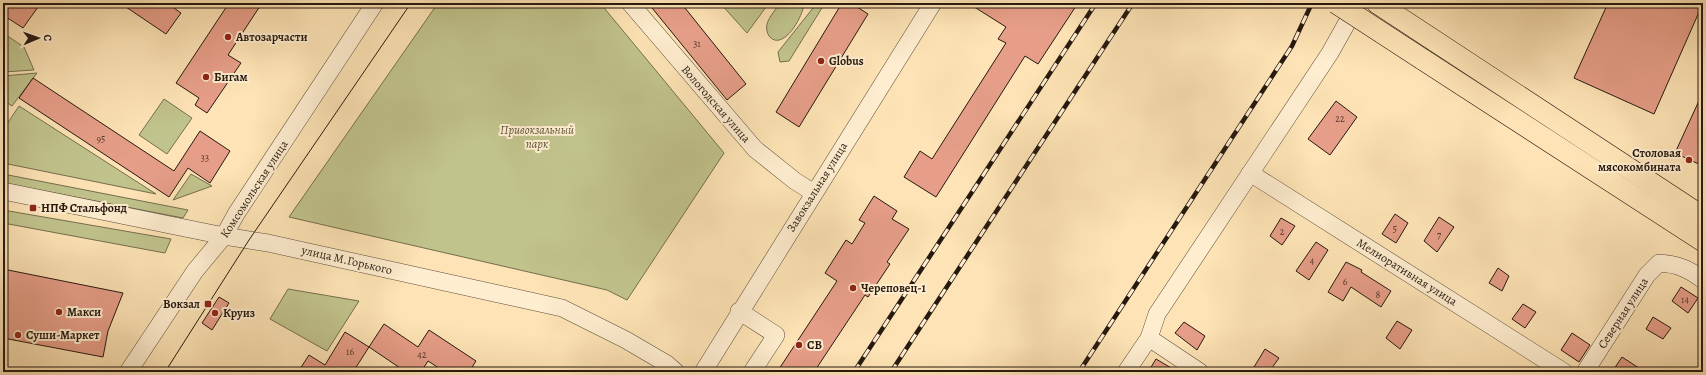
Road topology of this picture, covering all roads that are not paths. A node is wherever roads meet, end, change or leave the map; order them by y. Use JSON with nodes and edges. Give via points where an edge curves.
{"nodes":[{"id":1,"x":375,"y":3,"type":"edge"},
{"id":2,"x":630,"y":3,"type":"edge"},
{"id":3,"x":933,"y":3,"type":"edge"},
{"id":4,"x":1336,"y":3,"type":"edge"},
{"id":5,"x":1358,"y":3,"type":"edge"},
{"id":6,"x":1377,"y":3,"type":"edge"},
{"id":7,"x":1250,"y":173,"type":"junction"},
{"id":8,"x":3,"y":191,"type":"edge"},
{"id":9,"x":814,"y":193,"type":"junction"},
{"id":10,"x":1703,"y":217,"type":"edge"},
{"id":11,"x":224,"y":236,"type":"junction"},
{"id":12,"x":1703,"y":241,"type":"edge"},
{"id":13,"x":1703,"y":280,"type":"edge"},
{"id":14,"x":739,"y":311,"type":"junction"},
{"id":15,"x":1149,"y":338,"type":"junction"},
{"id":16,"x":128,"y":372,"type":"edge"},
{"id":17,"x":676,"y":372,"type":"edge"},
{"id":18,"x":703,"y":372,"type":"edge"},
{"id":19,"x":752,"y":372,"type":"edge"},
{"id":20,"x":1126,"y":372,"type":"edge"},
{"id":21,"x":1200,"y":372,"type":"edge"},
{"id":22,"x":1564,"y":372,"type":"edge"},
{"id":23,"x":1585,"y":372,"type":"edge"}],
"edges":[{"from":1,"to":11,"type":"street","name":"Комсомольская улица"},
{"from":2,"to":9,"type":"street","name":"Вологодская улица","via":[[754,149]]},
{"from":3,"to":9,"type":"street","name":"Завокзальная улица"},
{"from":4,"to":12,"type":"main road","bridge":true},
{"from":5,"to":7,"type":"street","via":[[1330,53]]},
{"from":6,"to":10,"type":"main road"},
{"from":7,"to":15,"type":"street","via":[[1157,314]]},
{"from":7,"to":22,"type":"street","name":"Мелиоративная улица"},
{"from":8,"to":11,"type":"street","name":"улица М.Горького"},
{"from":9,"to":14,"type":"street","name":"Завокзальная улица"},
{"from":11,"to":16,"type":"street","name":"Комсомольская улица","via":[[195,271]]},
{"from":11,"to":17,"type":"street","name":"улица М.Горького","via":[[268,243],[562,308],[626,340]]},
{"from":13,"to":23,"type":"street","name":"Северная улица","via":[[1678,265],[1659,263],[1648,275]]},
{"from":14,"to":18,"type":"street","name":"Завокзальная улица"},
{"from":14,"to":19,"type":"street","via":[[776,335]]},
{"from":15,"to":20,"type":"street"},
{"from":15,"to":21,"type":"street"}]}
